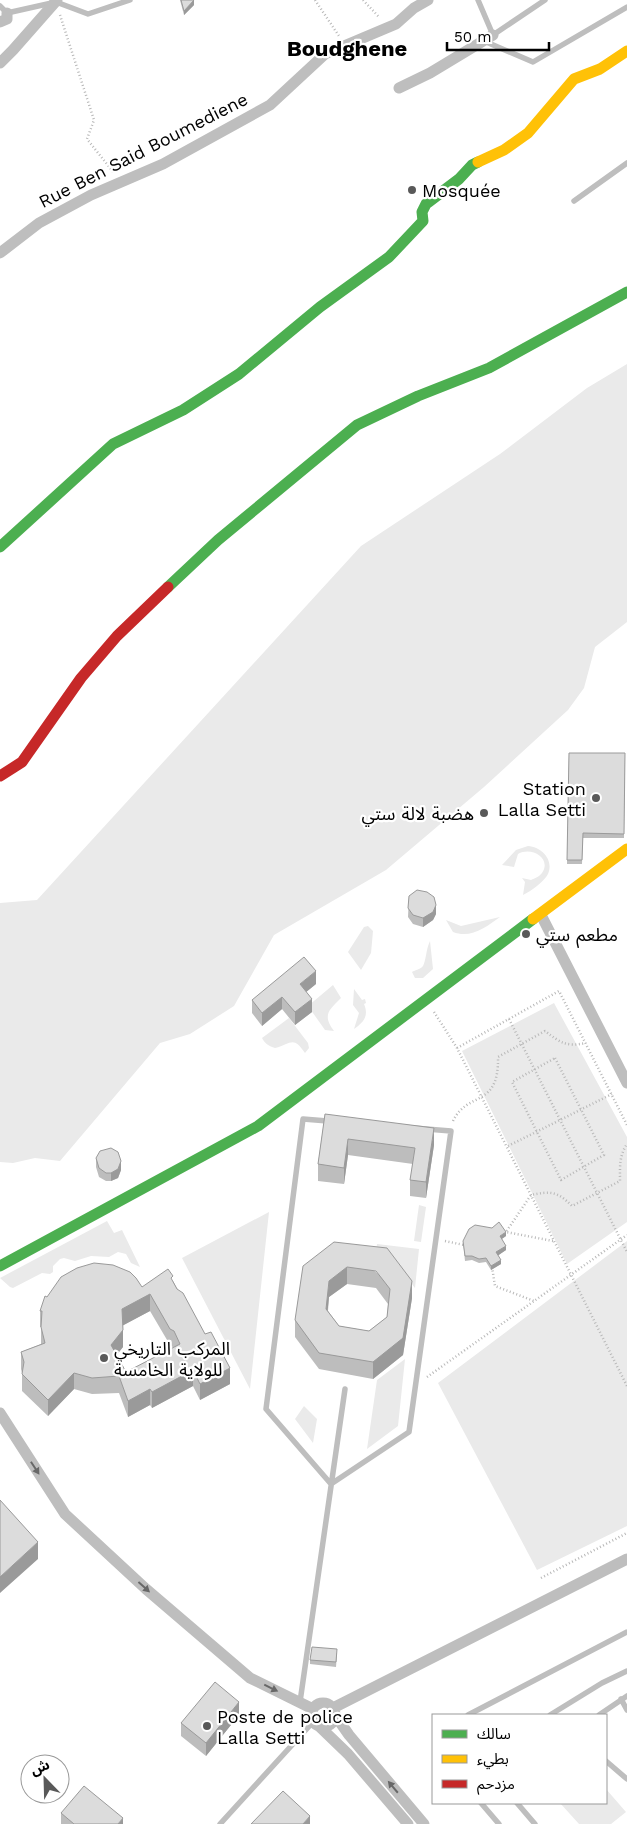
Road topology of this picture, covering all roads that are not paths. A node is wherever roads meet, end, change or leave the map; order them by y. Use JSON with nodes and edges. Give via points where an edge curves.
{"nodes":[{"id":1,"x":130,"y":0,"type":"edge"},
{"id":2,"x":428,"y":0,"type":"edge"},
{"id":3,"x":478,"y":0,"type":"edge"},
{"id":4,"x":545,"y":0,"type":"edge"},
{"id":5,"x":56,"y":1,"type":"edge"},
{"id":6,"x":627,"y":7,"type":"edge"},
{"id":7,"x":2,"y":14,"type":"edge"},
{"id":8,"x":488,"y":38,"type":"junction"},
{"id":9,"x":627,"y":51,"type":"edge"},
{"id":10,"x":0,"y":63,"type":"edge"},
{"id":11,"x":399,"y":88,"type":"dead end"},
{"id":12,"x":627,"y":163,"type":"edge"},
{"id":13,"x":574,"y":201,"type":"dead end"},
{"id":14,"x":0,"y":253,"type":"edge"},
{"id":15,"x":624,"y":293,"type":"edge"},
{"id":16,"x":0,"y":547,"type":"edge"},
{"id":17,"x":0,"y":776,"type":"edge"},
{"id":18,"x":627,"y":849,"type":"edge"},
{"id":19,"x":541,"y":915,"type":"junction"},
{"id":20,"x":627,"y":1083,"type":"edge"},
{"id":21,"x":0,"y":1266,"type":"edge"},
{"id":22,"x":345,"y":1390,"type":"dead end"},
{"id":23,"x":0,"y":1413,"type":"edge"},
{"id":24,"x":4,"y":1430,"type":"edge"},
{"id":25,"x":331,"y":1484,"type":"junction"},
{"id":26,"x":627,"y":1559,"type":"edge"},
{"id":27,"x":627,"y":1632,"type":"edge"},
{"id":28,"x":627,"y":1671,"type":"edge"},
{"id":29,"x":627,"y":1696,"type":"edge"},
{"id":30,"x":621,"y":1700,"type":"junction"},
{"id":31,"x":300,"y":1702,"type":"junction"},
{"id":32,"x":313,"y":1709,"type":"junction"},
{"id":33,"x":627,"y":1710,"type":"edge"},
{"id":34,"x":334,"y":1712,"type":"junction"},
{"id":35,"x":470,"y":1714,"type":"edge"},
{"id":36,"x":552,"y":1714,"type":"edge"},
{"id":37,"x":600,"y":1714,"type":"edge"},
{"id":38,"x":316,"y":1724,"type":"junction"},
{"id":39,"x":607,"y":1762,"type":"edge"},
{"id":40,"x":627,"y":1779,"type":"edge"},
{"id":41,"x":481,"y":1804,"type":"edge"},
{"id":42,"x":518,"y":1804,"type":"edge"},
{"id":43,"x":220,"y":1824,"type":"edge"},
{"id":44,"x":408,"y":1824,"type":"edge"},
{"id":45,"x":424,"y":1824,"type":"edge"},
{"id":46,"x":499,"y":1824,"type":"edge"},
{"id":47,"x":535,"y":1824,"type":"edge"}],
"edges":[{"from":1,"to":5,"type":"lane","via":[[88,14]]},
{"from":2,"to":14,"type":"street","name":"Rue Ben Said Boumediene","via":[[396,24],[325,54],[270,105],[163,164],[91,195],[38,223]]},
{"from":3,"to":8,"type":"lane"},
{"from":4,"to":8,"type":"lane"},
{"from":5,"to":7,"type":"lane"},
{"from":5,"to":10,"type":"street"},
{"from":6,"to":8,"type":"lane","via":[[533,62]]},
{"from":8,"to":11,"type":"street"},
{"from":9,"to":16,"type":"street","via":[[600,69],[574,79],[528,133],[504,150],[472,164],[459,179],[426,204],[422,222],[388,257],[239,374],[183,410],[113,444]]},
{"from":12,"to":13,"type":"lane"},
{"from":15,"to":17,"type":"street","via":[[489,368],[357,425],[218,540],[117,636],[81,678],[22,762]]},
{"from":18,"to":19,"type":"street"},
{"from":19,"to":20,"type":"street"},
{"from":19,"to":21,"type":"street","via":[[258,1126]]},
{"from":22,"to":25,"type":"lane"},
{"from":23,"to":24,"type":"street"},
{"from":24,"to":31,"type":"street","one_way":true,"via":[[65,1514],[146,1589],[250,1678]]},
{"from":25,"to":25,"type":"lane","via":[[266,1409],[303,1119],[451,1131],[409,1432]]},
{"from":25,"to":31,"type":"lane"},
{"from":26,"to":34,"type":"street"},
{"from":27,"to":35,"type":"lane"},
{"from":28,"to":36,"type":"lane"},
{"from":29,"to":30,"type":"lane"},
{"from":30,"to":33,"type":"lane"},
{"from":30,"to":37,"type":"lane"},
{"from":31,"to":32,"type":"street"},
{"from":32,"to":34,"type":"street","via":[[321,1703],[327,1704]]},
{"from":32,"to":38,"type":"street","via":[[311,1716]]},
{"from":34,"to":38,"type":"street","via":[[330,1725]]},
{"from":45,"to":34,"type":"street","one_way":true,"via":[[349,1736]]},
{"from":38,"to":43,"type":"lane"},
{"from":38,"to":44,"type":"street","via":[[348,1754]]},
{"from":39,"to":40,"type":"lane"},
{"from":41,"to":46,"type":"lane"},
{"from":42,"to":47,"type":"lane"}]}
